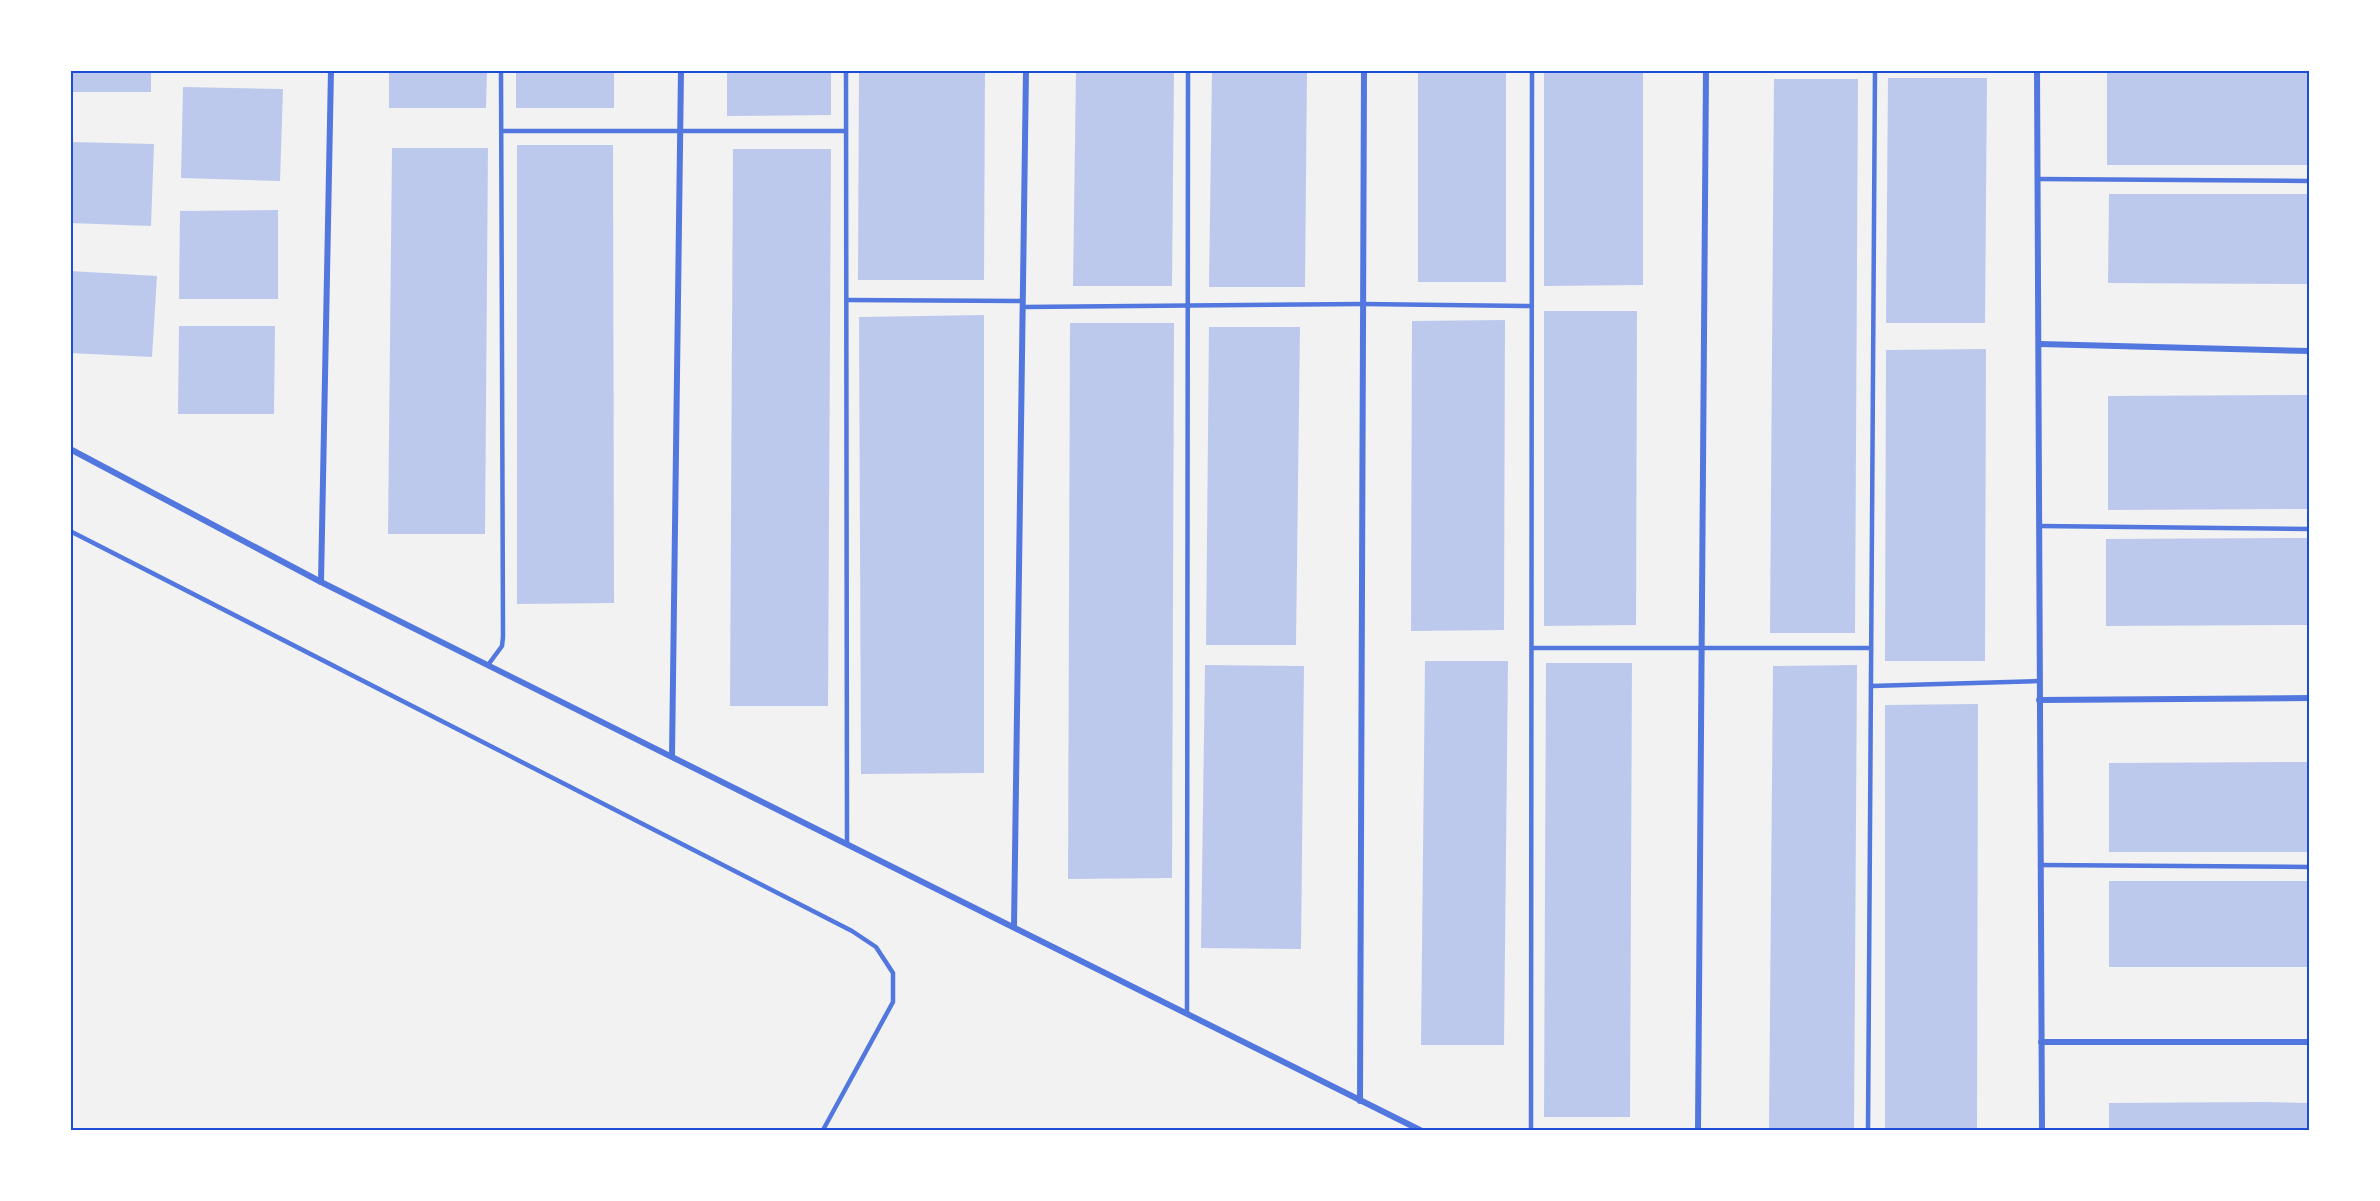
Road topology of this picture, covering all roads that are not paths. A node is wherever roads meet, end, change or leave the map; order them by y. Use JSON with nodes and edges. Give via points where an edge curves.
{"nodes":[{"id":1,"x":331,"y":70,"type":"edge"},
{"id":2,"x":501,"y":70,"type":"edge"},
{"id":3,"x":681,"y":70,"type":"edge"},
{"id":4,"x":846,"y":70,"type":"edge"},
{"id":5,"x":1026,"y":70,"type":"edge"},
{"id":6,"x":1188,"y":70,"type":"edge"},
{"id":7,"x":1364,"y":70,"type":"edge"},
{"id":8,"x":1532,"y":70,"type":"edge"},
{"id":9,"x":1706,"y":70,"type":"edge"},
{"id":10,"x":1875,"y":70,"type":"edge"},
{"id":11,"x":2037,"y":70,"type":"edge"},
{"id":12,"x":502,"y":131,"type":"junction"},
{"id":13,"x":846,"y":131,"type":"junction"},
{"id":14,"x":680,"y":132,"type":"junction"},
{"id":15,"x":2038,"y":179,"type":"junction"},
{"id":16,"x":2310,"y":181,"type":"edge"},
{"id":17,"x":847,"y":300,"type":"junction"},
{"id":18,"x":1023,"y":304,"type":"junction"},
{"id":19,"x":1364,"y":304,"type":"junction"},
{"id":20,"x":1188,"y":306,"type":"junction"},
{"id":21,"x":1532,"y":306,"type":"junction"},
{"id":22,"x":2040,"y":344,"type":"junction"},
{"id":23,"x":2310,"y":351,"type":"edge"},
{"id":24,"x":70,"y":449,"type":"edge"},
{"id":25,"x":2040,"y":526,"type":"junction"},
{"id":26,"x":2310,"y":529,"type":"edge"},
{"id":27,"x":70,"y":531,"type":"edge"},
{"id":28,"x":321,"y":582,"type":"junction"},
{"id":29,"x":1702,"y":647,"type":"junction"},
{"id":30,"x":1532,"y":648,"type":"junction"},
{"id":31,"x":1871,"y":648,"type":"junction"},
{"id":32,"x":488,"y":665,"type":"junction"},
{"id":33,"x":2039,"y":681,"type":"junction"},
{"id":34,"x":1870,"y":686,"type":"junction"},
{"id":35,"x":2310,"y":698,"type":"edge"},
{"id":36,"x":2039,"y":700,"type":"junction"},
{"id":37,"x":672,"y":756,"type":"junction"},
{"id":38,"x":847,"y":844,"type":"junction"},
{"id":39,"x":2040,"y":865,"type":"junction"},
{"id":40,"x":2310,"y":867,"type":"edge"},
{"id":41,"x":1014,"y":927,"type":"junction"},
{"id":42,"x":1187,"y":1014,"type":"junction"},
{"id":43,"x":2041,"y":1042,"type":"junction"},
{"id":44,"x":2310,"y":1042,"type":"edge"},
{"id":45,"x":1360,"y":1101,"type":"junction"},
{"id":46,"x":823,"y":1131,"type":"edge"},
{"id":47,"x":1420,"y":1131,"type":"edge"},
{"id":48,"x":1531,"y":1131,"type":"edge"},
{"id":49,"x":1698,"y":1131,"type":"edge"},
{"id":50,"x":1868,"y":1131,"type":"edge"},
{"id":51,"x":2042,"y":1131,"type":"edge"}],
"edges":[{"from":1,"to":28,"type":"street"},
{"from":2,"to":12,"type":"lane"},
{"from":3,"to":14,"type":"street"},
{"from":4,"to":13,"type":"lane"},
{"from":5,"to":18,"type":"street"},
{"from":6,"to":20,"type":"lane"},
{"from":7,"to":19,"type":"street"},
{"from":8,"to":21,"type":"lane"},
{"from":9,"to":29,"type":"street"},
{"from":10,"to":31,"type":"lane"},
{"from":11,"to":15,"type":"street"},
{"from":12,"to":14,"type":"lane"},
{"from":12,"to":32,"type":"lane","via":[[503,637],[502,646]]},
{"from":13,"to":14,"type":"lane"},
{"from":13,"to":17,"type":"lane"},
{"from":14,"to":37,"type":"street"},
{"from":15,"to":16,"type":"lane"},
{"from":15,"to":22,"type":"street"},
{"from":17,"to":18,"type":"lane"},
{"from":17,"to":38,"type":"lane"},
{"from":18,"to":20,"type":"lane"},
{"from":18,"to":41,"type":"street"},
{"from":19,"to":20,"type":"lane"},
{"from":19,"to":21,"type":"lane"},
{"from":19,"to":45,"type":"street"},
{"from":20,"to":42,"type":"lane"},
{"from":21,"to":30,"type":"lane"},
{"from":22,"to":23,"type":"street"},
{"from":22,"to":25,"type":"street"},
{"from":24,"to":28,"type":"street"},
{"from":25,"to":26,"type":"lane"},
{"from":25,"to":33,"type":"street"},
{"from":27,"to":46,"type":"lane","via":[[852,931],[876,947],[893,973],[892,1002]]},
{"from":28,"to":32,"type":"street"},
{"from":29,"to":30,"type":"lane"},
{"from":29,"to":31,"type":"lane"},
{"from":29,"to":49,"type":"street"},
{"from":30,"to":48,"type":"lane"},
{"from":31,"to":34,"type":"lane"},
{"from":32,"to":37,"type":"street"},
{"from":33,"to":34,"type":"lane"},
{"from":33,"to":36,"type":"street"},
{"from":34,"to":50,"type":"lane"},
{"from":35,"to":36,"type":"street"},
{"from":36,"to":39,"type":"street"},
{"from":37,"to":38,"type":"street"},
{"from":38,"to":41,"type":"street"},
{"from":39,"to":40,"type":"lane"},
{"from":39,"to":43,"type":"street"},
{"from":41,"to":42,"type":"street"},
{"from":42,"to":45,"type":"street"},
{"from":43,"to":44,"type":"street"},
{"from":43,"to":51,"type":"street"},
{"from":45,"to":47,"type":"street"}]}
